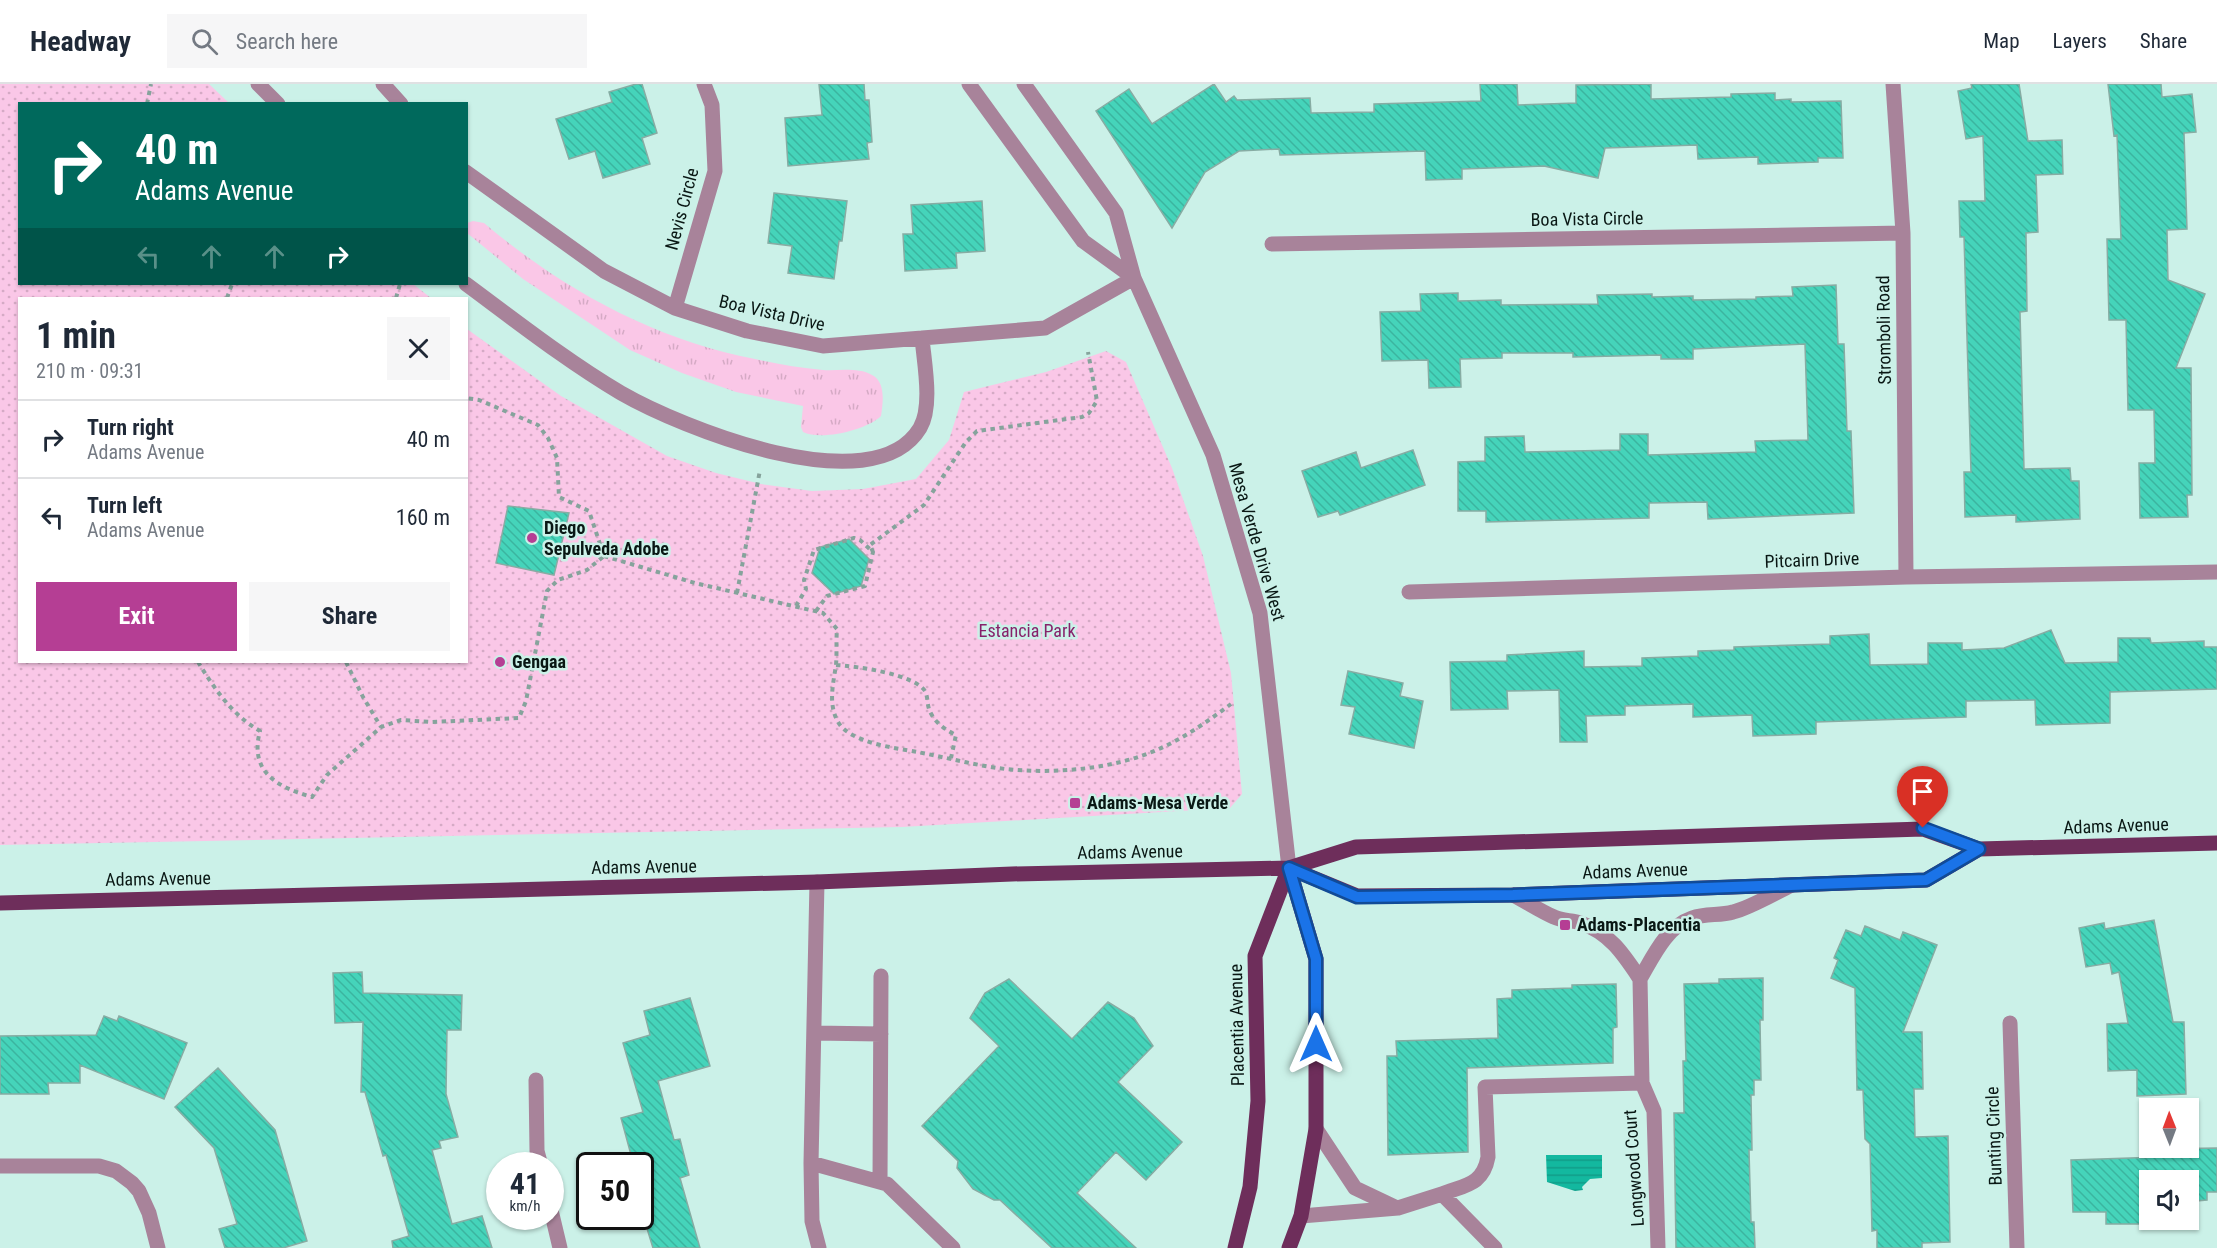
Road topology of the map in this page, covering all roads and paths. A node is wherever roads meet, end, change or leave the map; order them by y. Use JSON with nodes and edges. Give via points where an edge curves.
{"nodes":[{"id":1,"x":151,"y":84,"type":"edge"},
{"id":2,"x":258,"y":84,"type":"edge"},
{"id":3,"x":383,"y":84,"type":"edge"},
{"id":4,"x":704,"y":84,"type":"edge"},
{"id":5,"x":969,"y":84,"type":"edge"},
{"id":6,"x":1024,"y":84,"type":"edge"},
{"id":7,"x":1893,"y":84,"type":"edge"},
{"id":8,"x":147,"y":102,"type":"edge"},
{"id":9,"x":276,"y":102,"type":"edge"},
{"id":10,"x":399,"y":102,"type":"edge"},
{"id":11,"x":468,"y":173,"type":"edge"},
{"id":12,"x":1903,"y":233,"type":"junction"},
{"id":13,"x":1272,"y":244,"type":"dead end"},
{"id":14,"x":1134,"y":278,"type":"junction"},
{"id":15,"x":467,"y":285,"type":"edge"},
{"id":16,"x":675,"y":308,"type":"junction"},
{"id":17,"x":922,"y":338,"type":"junction"},
{"id":18,"x":1088,"y":352,"type":"dead end"},
{"id":19,"x":468,"y":398,"type":"edge"},
{"id":20,"x":765,"y":449,"type":"junction"},
{"id":21,"x":873,"y":552,"type":"junction"},
{"id":22,"x":604,"y":556,"type":"junction"},
{"id":23,"x":2217,"y":572,"type":"edge"},
{"id":24,"x":1906,"y":577,"type":"junction"},
{"id":25,"x":737,"y":592,"type":"junction"},
{"id":26,"x":1409,"y":592,"type":"dead end"},
{"id":27,"x":796,"y":606,"type":"junction"},
{"id":28,"x":816,"y":610,"type":"junction"},
{"id":29,"x":199,"y":663,"type":"edge"},
{"id":30,"x":346,"y":663,"type":"edge"},
{"id":31,"x":836,"y":665,"type":"junction"},
{"id":32,"x":1231,"y":704,"type":"dead end"},
{"id":33,"x":381,"y":727,"type":"junction"},
{"id":34,"x":951,"y":758,"type":"junction"},
{"id":35,"x":2217,"y":843,"type":"edge"},
{"id":36,"x":1979,"y":849,"type":"junction"},
{"id":37,"x":1289,"y":868,"type":"junction"},
{"id":38,"x":817,"y":882,"type":"junction"},
{"id":39,"x":1792,"y":885,"type":"junction"},
{"id":40,"x":1513,"y":895,"type":"junction"},
{"id":41,"x":0,"y":903,"type":"edge"},
{"id":42,"x":881,"y":976,"type":"dead end"},
{"id":43,"x":1640,"y":979,"type":"junction"},
{"id":44,"x":2010,"y":1023,"type":"dead end"},
{"id":45,"x":814,"y":1033,"type":"junction"},
{"id":46,"x":881,"y":1034,"type":"junction"},
{"id":47,"x":536,"y":1080,"type":"dead end"},
{"id":48,"x":1642,"y":1083,"type":"junction"},
{"id":49,"x":1316,"y":1129,"type":"junction"},
{"id":50,"x":537,"y":1152,"type":"edge"},
{"id":51,"x":811,"y":1163,"type":"junction"},
{"id":52,"x":0,"y":1166,"type":"edge"},
{"id":53,"x":880,"y":1182,"type":"junction"},
{"id":54,"x":1442,"y":1194,"type":"junction"},
{"id":55,"x":1398,"y":1208,"type":"junction"},
{"id":56,"x":1300,"y":1216,"type":"junction"},
{"id":57,"x":556,"y":1230,"type":"edge"},
{"id":58,"x":158,"y":1248,"type":"edge"},
{"id":59,"x":560,"y":1248,"type":"edge"},
{"id":60,"x":819,"y":1248,"type":"edge"},
{"id":61,"x":953,"y":1248,"type":"edge"},
{"id":62,"x":1235,"y":1248,"type":"edge"},
{"id":63,"x":1290,"y":1248,"type":"edge"},
{"id":64,"x":1495,"y":1248,"type":"edge"},
{"id":65,"x":1658,"y":1248,"type":"edge"},
{"id":66,"x":2017,"y":1248,"type":"edge"}],
"edges":[{"from":1,"to":8,"type":"path"},
{"from":2,"to":9,"type":"street"},
{"from":3,"to":10,"type":"street"},
{"from":4,"to":16,"type":"street","name":"Nevis Circle","via":[[712,105],[715,171]]},
{"from":5,"to":14,"type":"street","name":"Mesa Verde Drive West","via":[[1083,241]]},
{"from":6,"to":14,"type":"street","name":"Mesa Verde Drive West","via":[[1116,213]]},
{"from":7,"to":12,"type":"street","name":"Stromboli Road"},
{"from":11,"to":16,"type":"street","name":"Boa Vista Drive","via":[[604,271]]},
{"from":12,"to":13,"type":"street","name":"Boa Vista Circle"},
{"from":12,"to":24,"type":"street","name":"Stromboli Road"},
{"from":14,"to":17,"type":"street","name":"Boa Vista Drive","via":[[1045,328]]},
{"from":14,"to":37,"type":"street","name":"Mesa Verde Drive West","via":[[1213,455],[1260,613]]},
{"from":15,"to":20,"type":"street","via":[[547,345],[622,393],[687,425]]},
{"from":16,"to":17,"type":"street","name":"Boa Vista Drive","via":[[747,331],[823,346]]},
{"from":17,"to":20,"type":"street","via":[[925,410],[921,427],[906,444],[882,456],[836,462]]},
{"from":18,"to":21,"type":"path","via":[[1097,401],[1089,413],[977,430],[924,505],[870,545]]},
{"from":19,"to":22,"type":"path","via":[[538,425],[557,458],[559,497],[589,511]]},
{"from":20,"to":25,"type":"path"},
{"from":21,"to":27,"type":"path","via":[[854,538],[814,550],[804,580],[807,589]]},
{"from":21,"to":28,"type":"path","via":[[865,586],[827,596]]},
{"from":22,"to":25,"type":"path"},
{"from":22,"to":33,"type":"path","via":[[587,570],[558,580],[547,591],[526,702],[519,717],[401,720]]},
{"from":23,"to":24,"type":"street","name":"Pitcairn Drive"},
{"from":24,"to":26,"type":"street","name":"Pitcairn Drive"},
{"from":25,"to":27,"type":"path"},
{"from":27,"to":28,"type":"path"},
{"from":28,"to":31,"type":"path","via":[[837,628]]},
{"from":29,"to":33,"type":"path","via":[[232,709],[260,731],[257,754],[262,769],[292,791],[312,797],[327,775]]},
{"from":30,"to":33,"type":"path"},
{"from":31,"to":34,"type":"path","via":[[863,667],[921,686],[937,722],[956,735]]},
{"from":31,"to":34,"type":"path","via":[[832,701],[840,725],[876,743]]},
{"from":32,"to":34,"type":"path","via":[[1174,742],[1140,757],[1101,765],[1048,772],[998,768]]},
{"from":35,"to":36,"type":"main road","name":"Adams Avenue"},
{"from":36,"to":37,"type":"main road","name":"Adams Avenue","via":[[1923,828],[1356,847]]},
{"from":36,"to":39,"type":"main road","name":"Adams Avenue","via":[[1926,880]]},
{"from":37,"to":38,"type":"main road","name":"Adams Avenue"},
{"from":37,"to":40,"type":"main road","name":"Adams Avenue","via":[[1357,897]]},
{"from":37,"to":49,"type":"main road","via":[[1316,959]]},
{"from":37,"to":62,"type":"main road","name":"Placentia Avenue","via":[[1255,956],[1258,1101],[1250,1187]]},
{"from":38,"to":41,"type":"main road","name":"Adams Avenue"},
{"from":38,"to":45,"type":"street"},
{"from":39,"to":40,"type":"main road","name":"Adams Avenue"},
{"from":39,"to":43,"type":"street","via":[[1733,912],[1691,918],[1671,931]]},
{"from":40,"to":43,"type":"street","via":[[1556,918],[1596,928],[1623,953]]},
{"from":42,"to":46,"type":"street"},
{"from":43,"to":48,"type":"street","name":"Longwood Court"},
{"from":44,"to":66,"type":"street","name":"Bunting Circle"},
{"from":45,"to":46,"type":"street"},
{"from":45,"to":51,"type":"street"},
{"from":46,"to":53,"type":"street"},
{"from":47,"to":50,"type":"street"},
{"from":48,"to":54,"type":"street","via":[[1485,1087],[1486,1168],[1477,1180]]},
{"from":48,"to":65,"type":"street","name":"Longwood Court","via":[[1654,1111]]},
{"from":49,"to":55,"type":"street","via":[[1355,1188]]},
{"from":49,"to":56,"type":"main road"},
{"from":51,"to":53,"type":"street"},
{"from":51,"to":60,"type":"street","via":[[812,1221]]},
{"from":52,"to":58,"type":"street","via":[[99,1166],[124,1176],[144,1201]]},
{"from":53,"to":61,"type":"street","via":[[887,1184]]},
{"from":54,"to":55,"type":"street"},
{"from":54,"to":64,"type":"street"},
{"from":55,"to":56,"type":"street"},
{"from":56,"to":63,"type":"main road"},
{"from":57,"to":59,"type":"street"}]}
